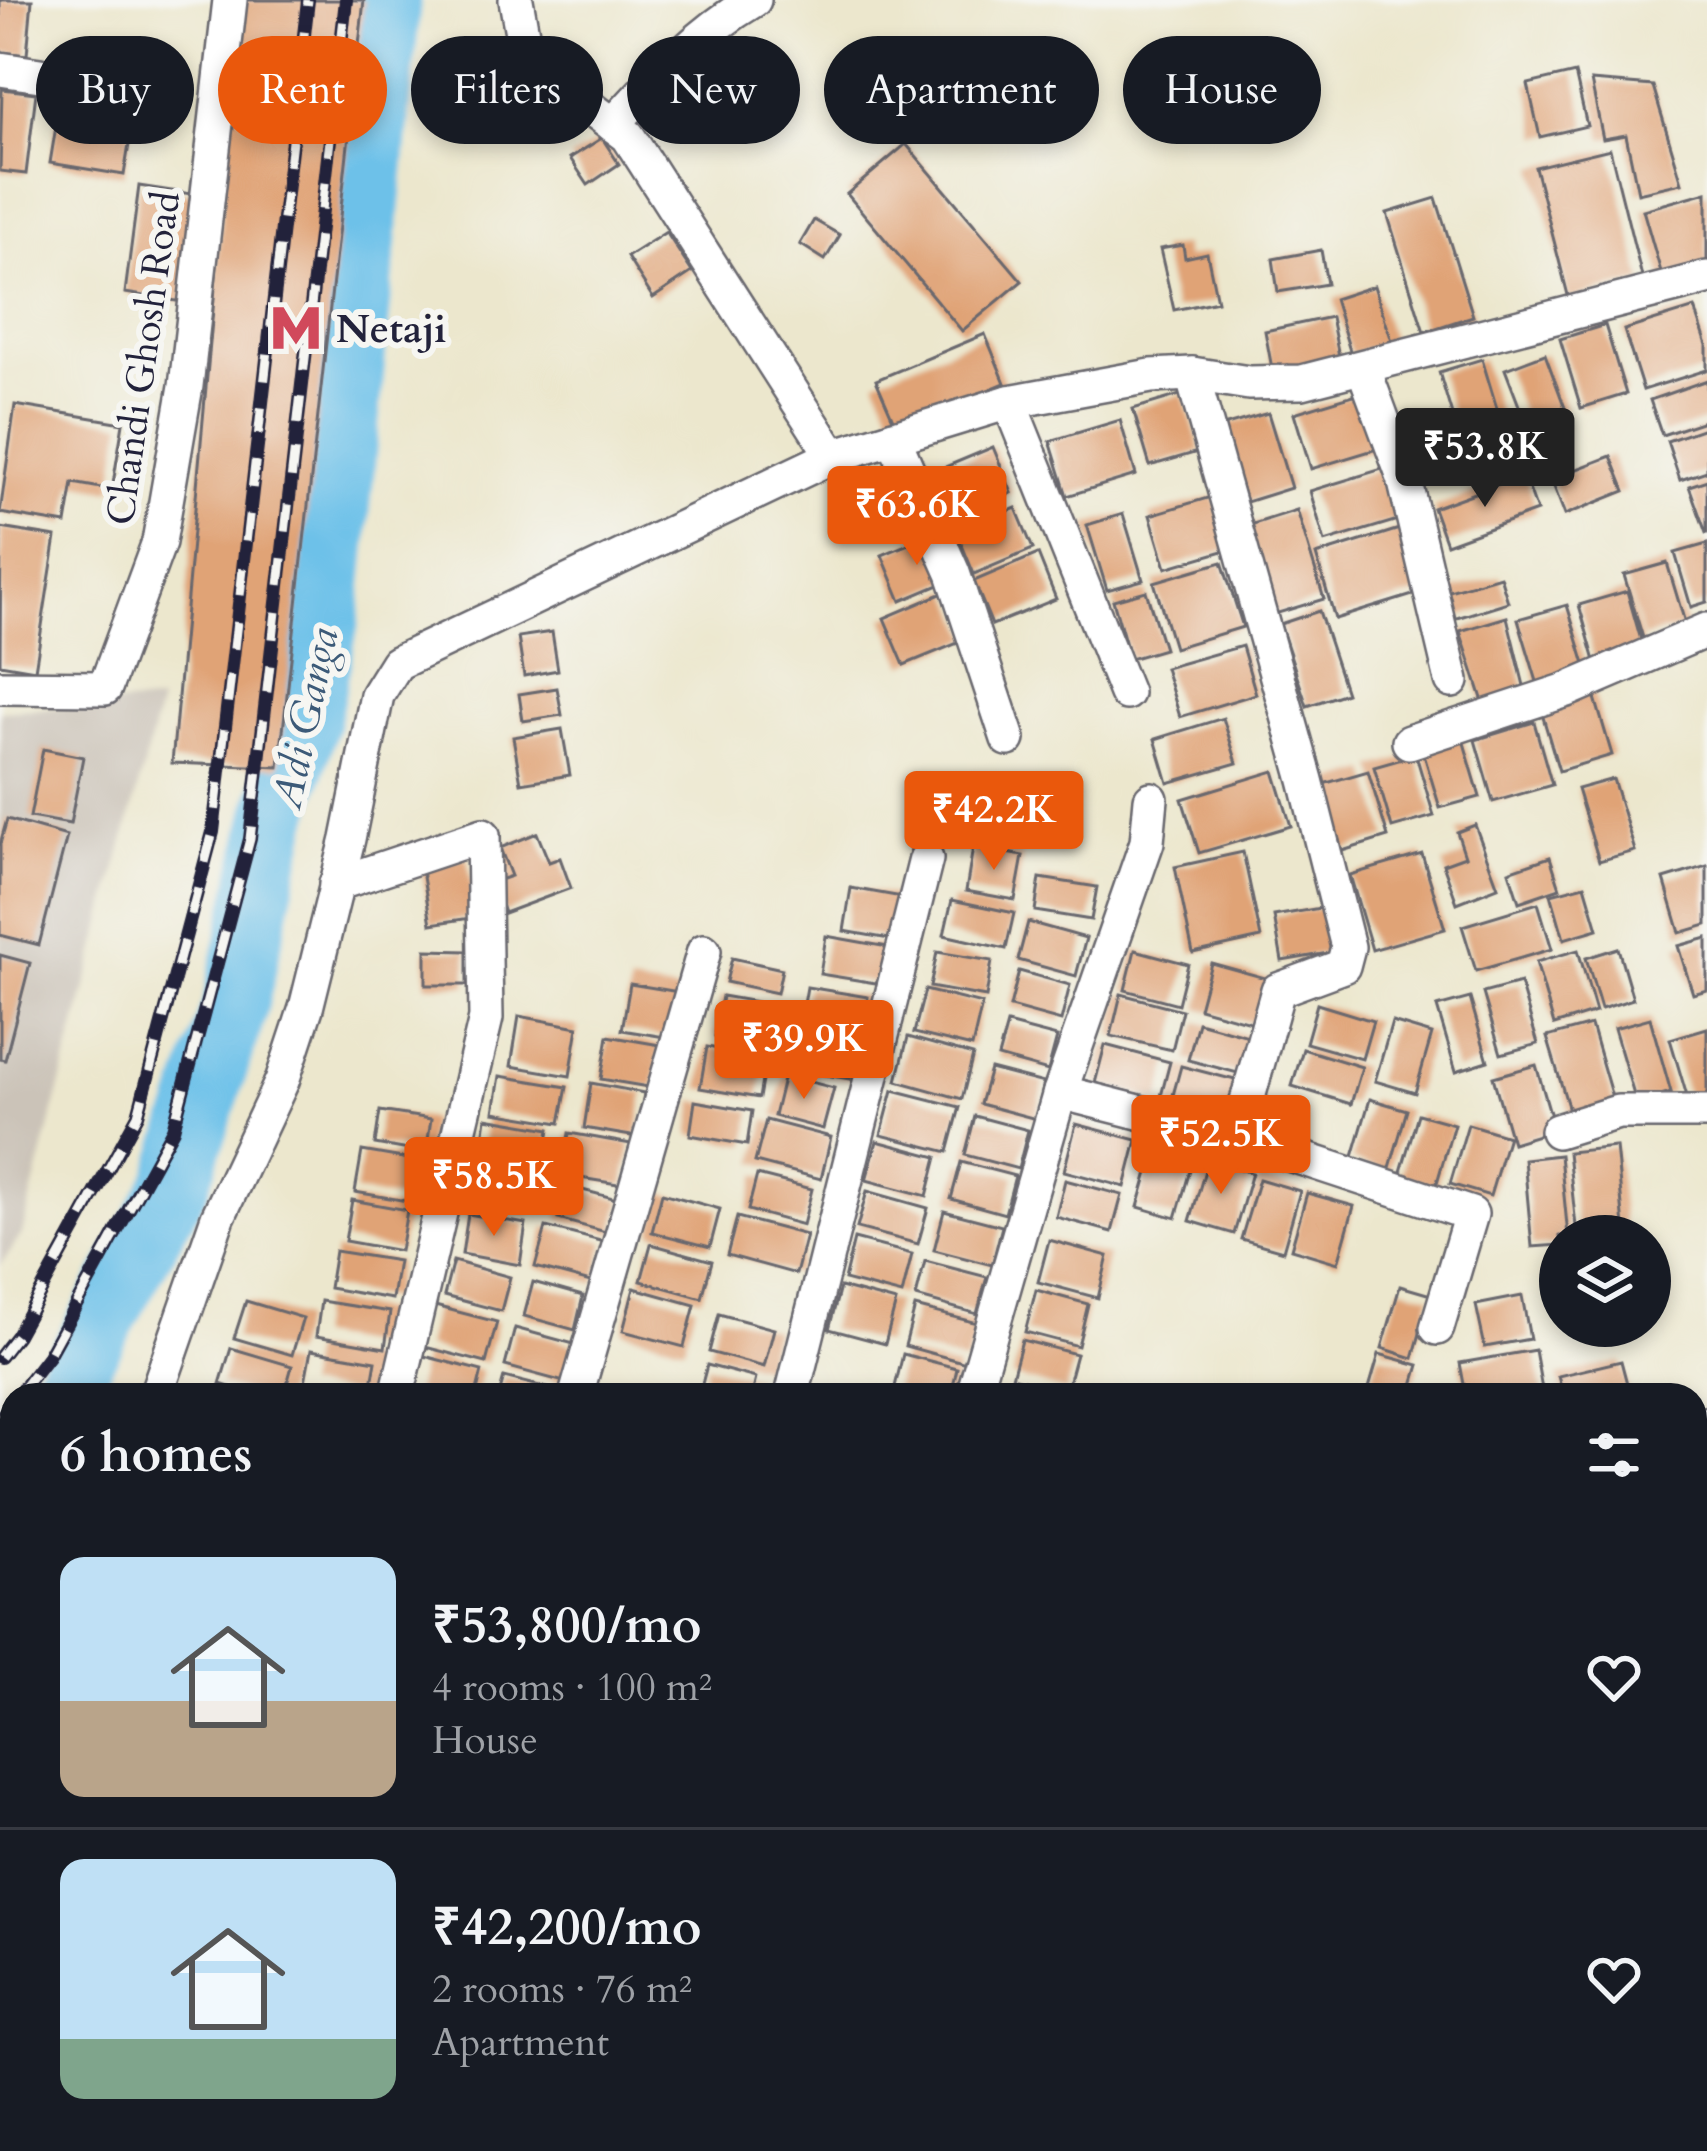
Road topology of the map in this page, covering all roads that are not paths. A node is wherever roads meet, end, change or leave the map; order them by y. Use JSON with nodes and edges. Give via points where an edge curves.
{"nodes":[{"id":1,"x":230,"y":0,"type":"edge"},
{"id":2,"x":515,"y":0,"type":"edge"},
{"id":3,"x":754,"y":0,"type":"edge"},
{"id":4,"x":0,"y":69,"type":"edge"},
{"id":5,"x":36,"y":74,"type":"edge"},
{"id":6,"x":621,"y":130,"type":"junction"},
{"id":7,"x":1707,"y":278,"type":"edge"},
{"id":8,"x":1363,"y":367,"type":"junction"},
{"id":9,"x":1192,"y":374,"type":"junction"},
{"id":10,"x":1009,"y":402,"type":"junction"},
{"id":11,"x":893,"y":437,"type":"junction"},
{"id":12,"x":832,"y":456,"type":"junction"},
{"id":13,"x":1707,"y":630,"type":"edge"},
{"id":14,"x":1452,"y":681,"type":"dead end"},
{"id":15,"x":0,"y":687,"type":"edge"},
{"id":16,"x":1126,"y":692,"type":"dead end"},
{"id":17,"x":1008,"y":740,"type":"dead end"},
{"id":18,"x":1409,"y":742,"type":"dead end"},
{"id":19,"x":1151,"y":799,"type":"dead end"},
{"id":20,"x":926,"y":859,"type":"dead end"},
{"id":21,"x":336,"y":884,"type":"junction"},
{"id":22,"x":704,"y":951,"type":"dead end"},
{"id":23,"x":1060,"y":1092,"type":"junction"},
{"id":24,"x":1707,"y":1112,"type":"edge"},
{"id":25,"x":1557,"y":1131,"type":"dead end"},
{"id":26,"x":1238,"y":1136,"type":"junction"},
{"id":27,"x":1437,"y":1328,"type":"dead end"},
{"id":28,"x":160,"y":1383,"type":"edge"},
{"id":29,"x":400,"y":1383,"type":"edge"},
{"id":30,"x":579,"y":1383,"type":"edge"},
{"id":31,"x":795,"y":1383,"type":"edge"},
{"id":32,"x":976,"y":1383,"type":"edge"}],
"edges":[{"from":1,"to":15,"type":"street","name":"Chandi Ghosh Road","via":[[186,386],[159,542],[105,688]]},
{"from":2,"to":6,"type":"street","via":[[525,50]]},
{"from":3,"to":6,"type":"street","via":[[655,78]]},
{"from":4,"to":5,"type":"street"},
{"from":6,"to":12,"type":"street"},
{"from":7,"to":8,"type":"street"},
{"from":8,"to":9,"type":"street","via":[[1302,382]]},
{"from":8,"to":14,"type":"street","via":[[1404,478]]},
{"from":9,"to":10,"type":"street"},
{"from":9,"to":26,"type":"street","via":[[1348,947],[1343,966],[1279,990]]},
{"from":10,"to":11,"type":"street"},
{"from":10,"to":16,"type":"street"},
{"from":11,"to":12,"type":"street"},
{"from":11,"to":17,"type":"street","via":[[953,573]]},
{"from":12,"to":21,"type":"street","via":[[398,663],[377,695]]},
{"from":13,"to":18,"type":"street","via":[[1568,690]]},
{"from":19,"to":23,"type":"street","via":[[1147,842]]},
{"from":20,"to":31,"type":"street"},
{"from":21,"to":28,"type":"street","via":[[281,1082],[218,1217]]},
{"from":21,"to":29,"type":"street","via":[[483,836],[486,1018]]},
{"from":22,"to":30,"type":"street"},
{"from":23,"to":26,"type":"street"},
{"from":23,"to":32,"type":"street"},
{"from":24,"to":25,"type":"street","via":[[1618,1112]]},
{"from":26,"to":27,"type":"street","via":[[1472,1214]]}]}
